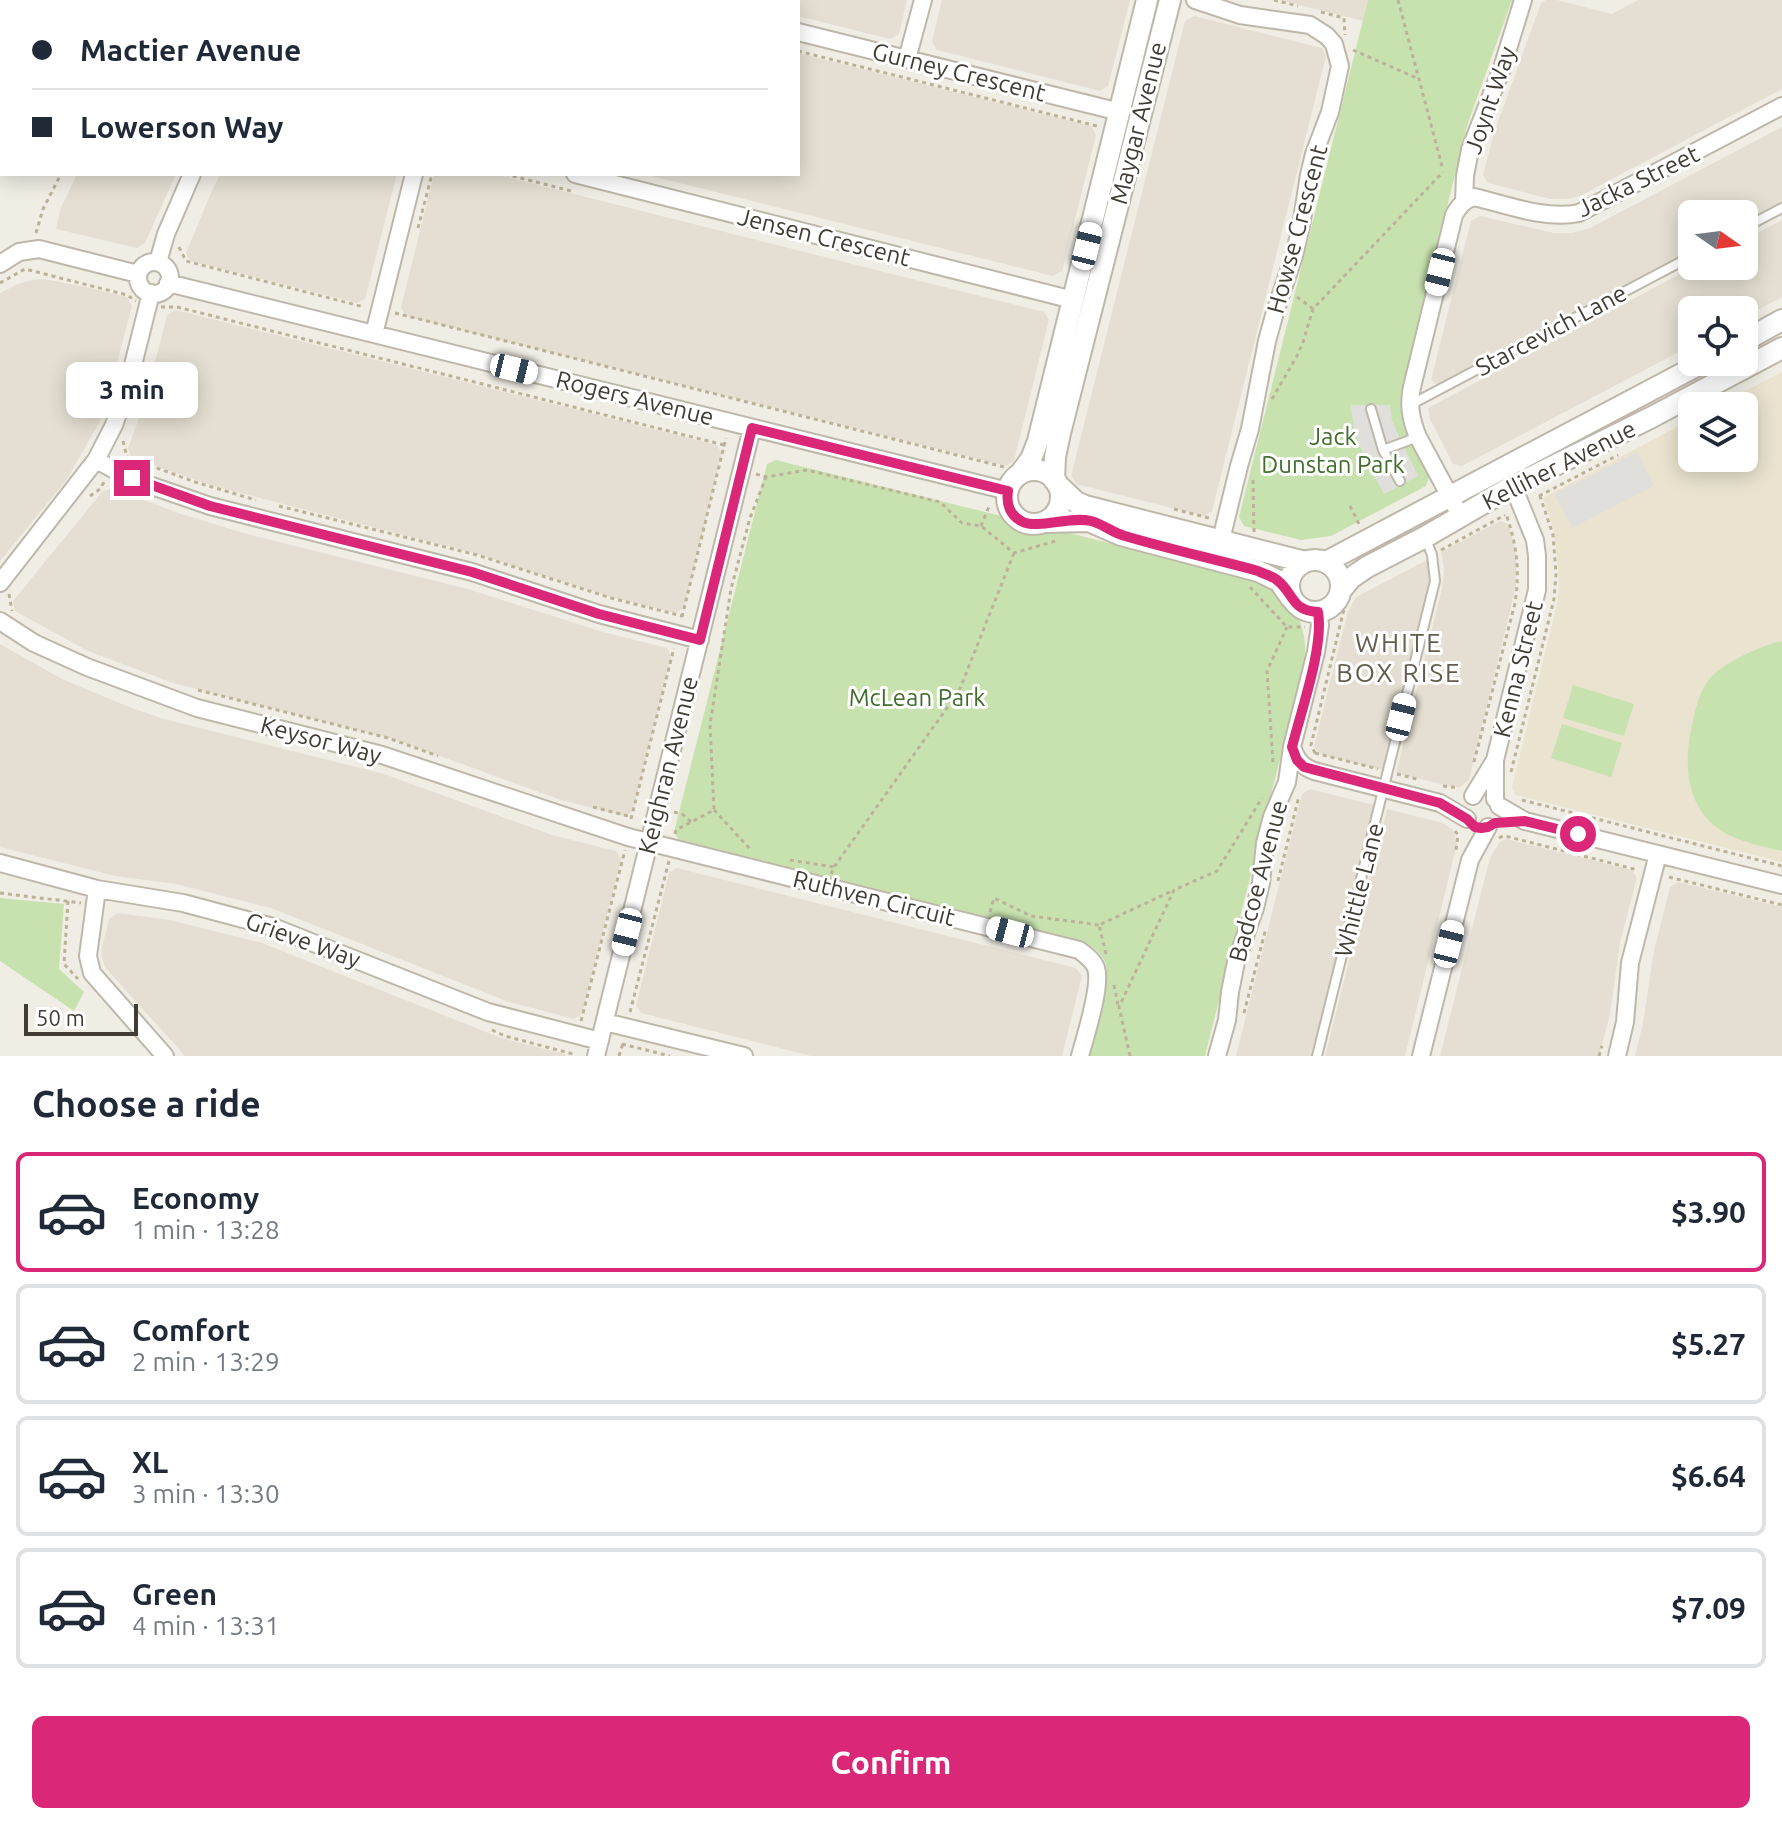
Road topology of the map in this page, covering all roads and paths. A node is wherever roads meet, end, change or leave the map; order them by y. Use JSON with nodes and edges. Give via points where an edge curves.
{"nodes":[{"id":1,"x":923,"y":0,"type":"edge"},
{"id":2,"x":1147,"y":0,"type":"edge"},
{"id":3,"x":1170,"y":0,"type":"edge"},
{"id":4,"x":1195,"y":0,"type":"edge"},
{"id":5,"x":1398,"y":0,"type":"edge"},
{"id":6,"x":1523,"y":0,"type":"edge"},
{"id":7,"x":800,"y":32,"type":"edge"},
{"id":8,"x":800,"y":52,"type":"edge"},
{"id":9,"x":907,"y":59,"type":"junction"},
{"id":10,"x":1782,"y":106,"type":"edge"},
{"id":11,"x":1130,"y":114,"type":"junction"},
{"id":12,"x":1098,"y":126,"type":"dead end"},
{"id":13,"x":60,"y":176,"type":"edge"},
{"id":14,"x":191,"y":176,"type":"edge"},
{"id":15,"x":413,"y":176,"type":"edge"},
{"id":16,"x":583,"y":176,"type":"edge"},
{"id":17,"x":1464,"y":201,"type":"junction"},
{"id":18,"x":1782,"y":208,"type":"edge"},
{"id":19,"x":1758,"y":221,"type":"edge"},
{"id":20,"x":176,"y":242,"type":"dead end"},
{"id":21,"x":39,"y":249,"type":"junction"},
{"id":22,"x":158,"y":262,"type":"junction"},
{"id":23,"x":1678,"y":263,"type":"edge"},
{"id":24,"x":0,"y":264,"type":"edge"},
{"id":25,"x":138,"y":274,"type":"junction"},
{"id":26,"x":0,"y":283,"type":"edge"},
{"id":27,"x":168,"y":283,"type":"junction"},
{"id":28,"x":150,"y":299,"type":"junction"},
{"id":29,"x":1083,"y":302,"type":"junction"},
{"id":30,"x":380,"y":309,"type":"junction"},
{"id":31,"x":1782,"y":320,"type":"edge"},
{"id":32,"x":1758,"y":333,"type":"edge"},
{"id":33,"x":374,"y":334,"type":"junction"},
{"id":34,"x":1782,"y":348,"type":"edge"},
{"id":35,"x":1678,"y":376,"type":"edge"},
{"id":36,"x":1269,"y":405,"type":"dead end"},
{"id":37,"x":1410,"y":405,"type":"junction"},
{"id":38,"x":1371,"y":409,"type":"dead end"},
{"id":39,"x":731,"y":422,"type":"junction"},
{"id":40,"x":752,"y":428,"type":"junction"},
{"id":41,"x":1418,"y":437,"type":"junction"},
{"id":42,"x":122,"y":440,"type":"dead end"},
{"id":43,"x":724,"y":445,"type":"junction"},
{"id":44,"x":1383,"y":450,"type":"junction"},
{"id":45,"x":1629,"y":450,"type":"dead end"},
{"id":46,"x":126,"y":454,"type":"junction"},
{"id":47,"x":96,"y":460,"type":"junction"},
{"id":48,"x":999,"y":465,"type":"dead end"},
{"id":49,"x":113,"y":469,"type":"junction"},
{"id":50,"x":742,"y":470,"type":"junction"},
{"id":51,"x":1253,"y":470,"type":"dead end"},
{"id":52,"x":766,"y":477,"type":"junction"},
{"id":53,"x":1400,"y":481,"type":"dead end"},
{"id":54,"x":1014,"y":482,"type":"junction"},
{"id":55,"x":1056,"y":482,"type":"junction"},
{"id":56,"x":1517,"y":495,"type":"junction"},
{"id":57,"x":1540,"y":496,"type":"junction"},
{"id":58,"x":1450,"y":497,"type":"junction"},
{"id":59,"x":256,"y":500,"type":"dead end"},
{"id":60,"x":270,"y":504,"type":"dead end"},
{"id":61,"x":81,"y":506,"type":"dead end"},
{"id":62,"x":1350,"y":506,"type":"dead end"},
{"id":63,"x":1168,"y":508,"type":"dead end"},
{"id":64,"x":1506,"y":514,"type":"junction"},
{"id":65,"x":1461,"y":517,"type":"junction"},
{"id":66,"x":1211,"y":518,"type":"dead end"},
{"id":67,"x":1044,"y":522,"type":"junction"},
{"id":68,"x":1360,"y":526,"type":"dead end"},
{"id":69,"x":1071,"y":536,"type":"dead end"},
{"id":70,"x":1428,"y":546,"type":"junction"},
{"id":71,"x":1218,"y":550,"type":"junction"},
{"id":72,"x":1014,"y":553,"type":"junction"},
{"id":73,"x":1246,"y":557,"type":"junction"},
{"id":74,"x":1305,"y":562,"type":"junction"},
{"id":75,"x":1326,"y":562,"type":"junction"},
{"id":76,"x":5,"y":588,"type":"edge"},
{"id":77,"x":1345,"y":596,"type":"junction"},
{"id":78,"x":1291,"y":598,"type":"junction"},
{"id":79,"x":6,"y":616,"type":"edge"},
{"id":80,"x":682,"y":616,"type":"junction"},
{"id":81,"x":1319,"y":618,"type":"junction"},
{"id":82,"x":1341,"y":625,"type":"junction"},
{"id":83,"x":1287,"y":627,"type":"junction"},
{"id":84,"x":677,"y":634,"type":"junction"},
{"id":85,"x":700,"y":640,"type":"junction"},
{"id":86,"x":192,"y":689,"type":"dead end"},
{"id":87,"x":1292,"y":747,"type":"junction"},
{"id":88,"x":1315,"y":753,"type":"junction"},
{"id":89,"x":446,"y":758,"type":"dead end"},
{"id":90,"x":1495,"y":760,"type":"junction"},
{"id":91,"x":1273,"y":761,"type":"dead end"},
{"id":92,"x":1304,"y":767,"type":"junction"},
{"id":93,"x":1511,"y":772,"type":"dead end"},
{"id":94,"x":1472,"y":773,"type":"dead end"},
{"id":95,"x":1386,"y":780,"type":"junction"},
{"id":96,"x":1430,"y":783,"type":"dead end"},
{"id":97,"x":1268,"y":788,"type":"dead end"},
{"id":98,"x":1470,"y":792,"type":"junction"},
{"id":99,"x":1442,"y":795,"type":"junction"},
{"id":100,"x":1514,"y":798,"type":"dead end"},
{"id":101,"x":589,"y":806,"type":"dead end"},
{"id":102,"x":714,"y":810,"type":"junction"},
{"id":103,"x":632,"y":817,"type":"junction"},
{"id":104,"x":1491,"y":819,"type":"junction"},
{"id":105,"x":1464,"y":824,"type":"junction"},
{"id":106,"x":628,"y":837,"type":"junction"},
{"id":107,"x":649,"y":842,"type":"junction"},
{"id":108,"x":671,"y":847,"type":"junction"},
{"id":109,"x":755,"y":854,"type":"dead end"},
{"id":110,"x":1658,"y":854,"type":"junction"},
{"id":111,"x":1463,"y":856,"type":"junction"},
{"id":112,"x":781,"y":859,"type":"dead end"},
{"id":113,"x":0,"y":863,"type":"edge"},
{"id":114,"x":1782,"y":866,"type":"edge"},
{"id":115,"x":834,"y":867,"type":"junction"},
{"id":116,"x":1653,"y":872,"type":"junction"},
{"id":117,"x":1782,"y":885,"type":"edge"},
{"id":118,"x":826,"y":886,"type":"junction"},
{"id":119,"x":1174,"y":890,"type":"junction"},
{"id":120,"x":0,"y":893,"type":"edge"},
{"id":121,"x":96,"y":897,"type":"junction"},
{"id":122,"x":1782,"y":905,"type":"edge"},
{"id":123,"x":1099,"y":925,"type":"junction"},
{"id":124,"x":986,"y":926,"type":"junction"},
{"id":125,"x":1109,"y":966,"type":"dead end"},
{"id":126,"x":1112,"y":979,"type":"dead end"},
{"id":127,"x":1119,"y":1007,"type":"junction"},
{"id":128,"x":605,"y":1022,"type":"junction"},
{"id":129,"x":627,"y":1027,"type":"junction"},
{"id":130,"x":491,"y":1030,"type":"dead end"},
{"id":131,"x":577,"y":1036,"type":"junction"},
{"id":132,"x":622,"y":1044,"type":"junction"},
{"id":133,"x":598,"y":1049,"type":"edge"},
{"id":134,"x":572,"y":1055,"type":"edge"},
{"id":135,"x":165,"y":1056,"type":"edge"},
{"id":136,"x":619,"y":1056,"type":"edge"},
{"id":137,"x":670,"y":1056,"type":"edge"},
{"id":138,"x":744,"y":1056,"type":"edge"},
{"id":139,"x":1080,"y":1056,"type":"edge"},
{"id":140,"x":1130,"y":1056,"type":"edge"},
{"id":141,"x":1217,"y":1056,"type":"edge"},
{"id":142,"x":1317,"y":1056,"type":"edge"},
{"id":143,"x":1421,"y":1056,"type":"edge"},
{"id":144,"x":1617,"y":1056,"type":"edge"}],
"edges":[{"from":1,"to":9,"type":"street"},
{"from":2,"to":11,"type":"street","name":"Maygar Avenue"},
{"from":3,"to":11,"type":"street","name":"Maygar Avenue"},
{"from":4,"to":71,"type":"street","name":"Howse Crescent","via":[[1240,15],[1310,25],[1334,44],[1340,66]]},
{"from":5,"to":36,"type":"path","via":[[1443,172],[1313,309],[1297,356]]},
{"from":6,"to":17,"type":"street","name":"Joynt Way","via":[[1470,150]]},
{"from":7,"to":9,"type":"street","name":"Gurney Crescent"},
{"from":8,"to":12,"type":"path"},
{"from":9,"to":11,"type":"street","name":"Gurney Crescent"},
{"from":10,"to":17,"type":"street","name":"Jacka Street","via":[[1579,213],[1550,215],[1474,197]]},
{"from":11,"to":29,"type":"street","name":"Maygar Avenue"},
{"from":13,"to":21,"type":"path","via":[[36,231]]},
{"from":14,"to":22,"type":"street"},
{"from":15,"to":30,"type":"street"},
{"from":16,"to":29,"type":"street","name":"Jensen Crescent"},
{"from":17,"to":37,"type":"street","via":[[1454,215]]},
{"from":18,"to":19,"type":"lane"},
{"from":20,"to":30,"type":"path","via":[[186,261]]},
{"from":21,"to":24,"type":"street","via":[[19,252]]},
{"from":21,"to":25,"type":"street"},
{"from":22,"to":25,"type":"street","via":[[148,263]]},
{"from":22,"to":27,"type":"street","via":[[166,268]]},
{"from":23,"to":37,"type":"lane","name":"Starcevich Lane"},
{"from":25,"to":28,"type":"street"},
{"from":26,"to":28,"type":"path","via":[[25,269],[131,300]]},
{"from":27,"to":28,"type":"street"},
{"from":27,"to":33,"type":"street","name":"Rogers Avenue"},
{"from":28,"to":43,"type":"path","via":[[167,308]]},
{"from":28,"to":47,"type":"street","via":[[125,395]]},
{"from":29,"to":54,"type":"street","name":"Maygar Avenue","via":[[1038,441]]},
{"from":29,"to":55,"type":"street","name":"Maygar Avenue","via":[[1055,457]]},
{"from":30,"to":33,"type":"street"},
{"from":30,"to":48,"type":"path"},
{"from":31,"to":32,"type":"street"},
{"from":33,"to":39,"type":"street","name":"Rogers Avenue"},
{"from":34,"to":56,"type":"street","name":"Kelliher Avenue"},
{"from":35,"to":58,"type":"street","name":"Kelliher Avenue"},
{"from":37,"to":41,"type":"street"},
{"from":38,"to":44,"type":"lane"},
{"from":39,"to":40,"type":"street","name":"Rogers Avenue"},
{"from":39,"to":43,"type":"path"},
{"from":40,"to":50,"type":"street","name":"Keighran Avenue"},
{"from":40,"to":54,"type":"street","name":"Rogers Avenue"},
{"from":41,"to":44,"type":"lane"},
{"from":41,"to":58,"type":"street"},
{"from":42,"to":46,"type":"path"},
{"from":43,"to":80,"type":"path"},
{"from":44,"to":53,"type":"lane"},
{"from":45,"to":57,"type":"path"},
{"from":46,"to":49,"type":"path"},
{"from":46,"to":59,"type":"path"},
{"from":47,"to":49,"type":"street"},
{"from":47,"to":76,"type":"street"},
{"from":49,"to":61,"type":"path"},
{"from":49,"to":84,"type":"street","via":[[210,506],[472,572]]},
{"from":50,"to":52,"type":"path"},
{"from":50,"to":85,"type":"street","name":"Keighran Avenue"},
{"from":51,"to":73,"type":"path","via":[[1254,532]]},
{"from":52,"to":72,"type":"path","via":[[807,470],[940,502],[962,523],[981,526]]},
{"from":52,"to":102,"type":"path","via":[[729,600],[710,725]]},
{"from":54,"to":55,"type":"street","name":"Rogers Avenue","via":[[1034,470]]},
{"from":54,"to":67,"type":"street","name":"Rogers Avenue","via":[[1009,507],[1013,515],[1027,524]]},
{"from":55,"to":67,"type":"street","via":[[1060,502]]},
{"from":55,"to":71,"type":"street","name":"Rogers Avenue","via":[[1085,506]]},
{"from":56,"to":57,"type":"path"},
{"from":56,"to":64,"type":"path"},
{"from":56,"to":65,"type":"street","name":"Kelliher Avenue"},
{"from":56,"to":90,"type":"street","name":"Kenna Street","via":[[1535,540],[1537,590]]},
{"from":57,"to":93,"type":"path","via":[[1553,535],[1554,599]]},
{"from":58,"to":65,"type":"street"},
{"from":58,"to":75,"type":"street","name":"Kelliher Avenue"},
{"from":60,"to":80,"type":"path","via":[[477,555]]},
{"from":62,"to":68,"type":"path"},
{"from":63,"to":66,"type":"path"},
{"from":64,"to":70,"type":"path"},
{"from":64,"to":94,"type":"path","via":[[1516,550],[1517,587]]},
{"from":65,"to":70,"type":"street","name":"Kelliher Avenue"},
{"from":67,"to":71,"type":"street","name":"Rogers Avenue","via":[[1089,521],[1121,535]]},
{"from":69,"to":72,"type":"path"},
{"from":70,"to":77,"type":"street","name":"Kelliher Avenue","via":[[1367,567],[1351,578]]},
{"from":70,"to":95,"type":"lane","name":"Whittle Lane","via":[[1435,581]]},
{"from":71,"to":73,"type":"street","name":"Rogers Avenue"},
{"from":72,"to":115,"type":"path","via":[[959,691]]},
{"from":73,"to":74,"type":"street","name":"Rogers Avenue"},
{"from":73,"to":78,"type":"street","name":"Rogers Avenue","via":[[1258,571],[1279,581]]},
{"from":73,"to":83,"type":"path","via":[[1242,578]]},
{"from":74,"to":75,"type":"street"},
{"from":74,"to":78,"type":"street","via":[[1289,581]]},
{"from":75,"to":77,"type":"street","via":[[1338,574]]},
{"from":76,"to":79,"type":"path"},
{"from":77,"to":81,"type":"street"},
{"from":77,"to":82,"type":"path"},
{"from":78,"to":81,"type":"street"},
{"from":79,"to":106,"type":"street","name":"Keysor Way","via":[[34,643],[197,708],[382,755]]},
{"from":80,"to":84,"type":"path"},
{"from":81,"to":82,"type":"path"},
{"from":81,"to":83,"type":"path"},
{"from":81,"to":87,"type":"street","name":"Badcoe Avenue","via":[[1316,652]]},
{"from":82,"to":88,"type":"path","via":[[1311,745]]},
{"from":83,"to":91,"type":"path","via":[[1267,671]]},
{"from":84,"to":85,"type":"street"},
{"from":84,"to":103,"type":"path"},
{"from":85,"to":107,"type":"street","name":"Keighran Avenue"},
{"from":86,"to":89,"type":"path","via":[[388,738]]},
{"from":87,"to":92,"type":"street"},
{"from":87,"to":141,"type":"street","name":"Badcoe Avenue"},
{"from":88,"to":92,"type":"path"},
{"from":88,"to":95,"type":"path"},
{"from":90,"to":98,"type":"street","name":"Kenna Street"},
{"from":90,"to":104,"type":"street","name":"Kenna Street"},
{"from":92,"to":95,"type":"street"},
{"from":95,"to":96,"type":"path"},
{"from":95,"to":99,"type":"street"},
{"from":95,"to":142,"type":"lane","name":"Whittle Lane"},
{"from":97,"to":119,"type":"path","via":[[1217,871]]},
{"from":98,"to":99,"type":"street"},
{"from":98,"to":99,"type":"path","via":[[1459,788]]},
{"from":98,"to":104,"type":"street","via":[[1484,794]]},
{"from":98,"to":105,"type":"street","name":"Kenna Street"},
{"from":99,"to":105,"type":"street"},
{"from":100,"to":114,"type":"path"},
{"from":101,"to":103,"type":"path"},
{"from":102,"to":108,"type":"path","via":[[676,830]]},
{"from":102,"to":109,"type":"path"},
{"from":103,"to":106,"type":"path"},
{"from":104,"to":105,"type":"street","via":[[1481,828]]},
{"from":104,"to":110,"type":"street","via":[[1525,821]]},
{"from":104,"to":111,"type":"street","name":"Kenna Street"},
{"from":104,"to":116,"type":"path","via":[[1494,845],[1498,838],[1509,837]]},
{"from":105,"to":111,"type":"street","name":"Kenna Street"},
{"from":105,"to":111,"type":"path","via":[[1458,835]]},
{"from":106,"to":107,"type":"street","name":"Keysor Way"},
{"from":106,"to":131,"type":"path"},
{"from":107,"to":108,"type":"street","name":"Ruthven Circuit"},
{"from":107,"to":128,"type":"street","name":"Keighran Avenue"},
{"from":108,"to":118,"type":"street","name":"Ruthven Circuit"},
{"from":108,"to":129,"type":"path"},
{"from":110,"to":116,"type":"street"},
{"from":110,"to":117,"type":"street"},
{"from":111,"to":143,"type":"street","name":"Kenna Street"},
{"from":112,"to":115,"type":"path"},
{"from":113,"to":121,"type":"street","name":"Grieve Way"},
{"from":115,"to":118,"type":"path"},
{"from":116,"to":122,"type":"path"},
{"from":116,"to":144,"type":"street","via":[[1630,963]]},
{"from":118,"to":124,"type":"street","name":"Ruthven Circuit"},
{"from":119,"to":123,"type":"path"},
{"from":119,"to":127,"type":"path"},
{"from":120,"to":121,"type":"path","via":[[68,901]]},
{"from":121,"to":131,"type":"street","name":"Grieve Way","via":[[183,903],[273,927],[496,1015]]},
{"from":121,"to":135,"type":"street","via":[[88,956],[92,973]]},
{"from":123,"to":124,"type":"path","via":[[1031,916],[994,898]]},
{"from":123,"to":125,"type":"path"},
{"from":124,"to":139,"type":"street","name":"Ruthven Circuit","via":[[1079,950],[1090,958],[1098,983]]},
{"from":126,"to":127,"type":"path"},
{"from":127,"to":140,"type":"path"},
{"from":128,"to":129,"type":"street"},
{"from":128,"to":133,"type":"street","name":"Keighran Avenue"},
{"from":129,"to":132,"type":"path"},
{"from":129,"to":138,"type":"street"},
{"from":130,"to":134,"type":"path"},
{"from":131,"to":133,"type":"street","name":"Grieve Way"},
{"from":131,"to":134,"type":"path"},
{"from":132,"to":136,"type":"path"},
{"from":132,"to":137,"type":"path"}]}
